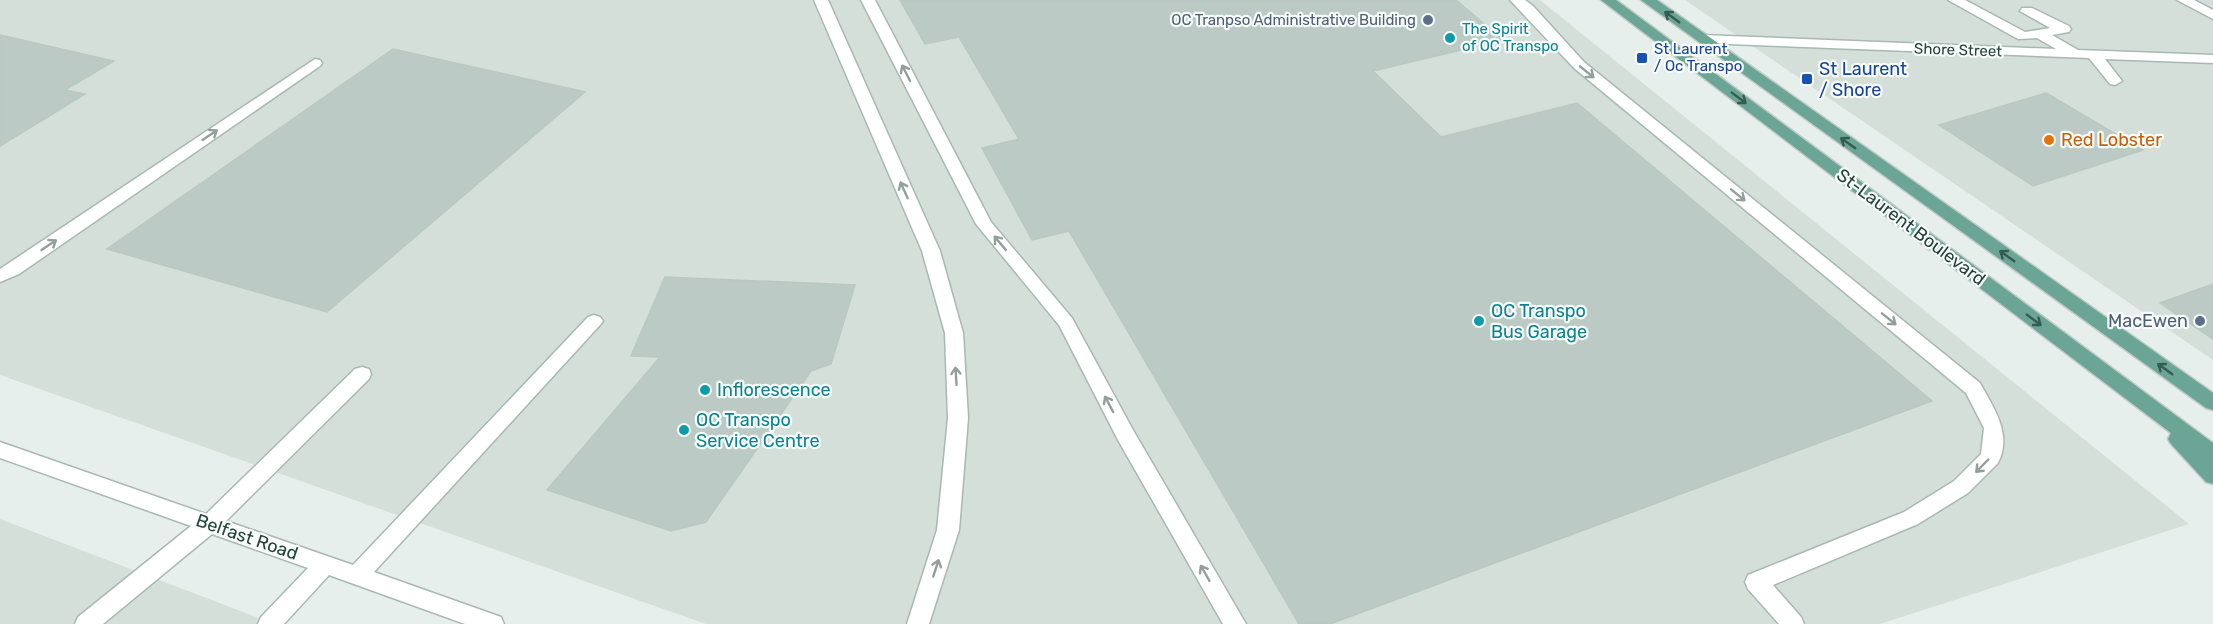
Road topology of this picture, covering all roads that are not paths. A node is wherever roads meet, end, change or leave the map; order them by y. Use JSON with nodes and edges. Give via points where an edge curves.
{"nodes":[{"id":1,"x":821,"y":0,"type":"edge"},
{"id":2,"x":868,"y":0,"type":"edge"},
{"id":3,"x":1517,"y":0,"type":"edge"},
{"id":4,"x":1608,"y":0,"type":"edge"},
{"id":5,"x":1648,"y":0,"type":"edge"},
{"id":6,"x":1955,"y":0,"type":"edge"},
{"id":7,"x":2184,"y":0,"type":"edge"},
{"id":8,"x":2027,"y":11,"type":"dead end"},
{"id":9,"x":2213,"y":15,"type":"edge"},
{"id":10,"x":2039,"y":34,"type":"junction"},
{"id":11,"x":1703,"y":39,"type":"junction"},
{"id":12,"x":2087,"y":55,"type":"junction"},
{"id":13,"x":2213,"y":59,"type":"edge"},
{"id":14,"x":315,"y":63,"type":"dead end"},
{"id":15,"x":2115,"y":81,"type":"dead end"},
{"id":16,"x":0,"y":276,"type":"edge"},
{"id":17,"x":594,"y":321,"type":"dead end"},
{"id":18,"x":362,"y":374,"type":"dead end"},
{"id":19,"x":2213,"y":403,"type":"edge"},
{"id":20,"x":2146,"y":404,"type":"junction"},
{"id":21,"x":0,"y":450,"type":"edge"},
{"id":22,"x":2213,"y":454,"type":"edge"},
{"id":23,"x":2213,"y":476,"type":"edge"},
{"id":24,"x":209,"y":524,"type":"junction"},
{"id":25,"x":325,"y":565,"type":"junction"},
{"id":26,"x":357,"y":576,"type":"junction"},
{"id":27,"x":86,"y":624,"type":"edge"},
{"id":28,"x":269,"y":624,"type":"edge"},
{"id":29,"x":493,"y":624,"type":"edge"},
{"id":30,"x":918,"y":624,"type":"edge"},
{"id":31,"x":1235,"y":624,"type":"edge"},
{"id":32,"x":1793,"y":624,"type":"edge"}],
"edges":[{"from":30,"to":1,"type":"street","one_way":true,"via":[[948,530],[958,418],[954,333],[931,251]]},
{"from":31,"to":2,"type":"street","one_way":true,"via":[[1125,435],[1066,322],[984,224]]},
{"from":3,"to":32,"type":"street","one_way":true,"via":[[1579,65],[1973,388],[1994,428],[1991,457],[1961,487],[1911,518],[1756,582]]},
{"from":4,"to":20,"type":"main road","name":"St-Laurent Boulevard","one_way":true},
{"from":11,"to":5,"type":"main road","name":"St-Laurent Boulevard","one_way":true},
{"from":6,"to":10,"type":"street","via":[[2023,36]]},
{"from":7,"to":9,"type":"street"},
{"from":8,"to":10,"type":"street","via":[[2064,29]]},
{"from":10,"to":12,"type":"street"},
{"from":11,"to":12,"type":"street","name":"Shore Street"},
{"from":19,"to":11,"type":"main road","name":"St-Laurent Boulevard","one_way":true},
{"from":12,"to":13,"type":"street","name":"Shore Street"},
{"from":12,"to":15,"type":"street"},
{"from":16,"to":14,"type":"street","one_way":true},
{"from":17,"to":26,"type":"street"},
{"from":18,"to":24,"type":"street"},
{"from":20,"to":22,"type":"main road","name":"St-Laurent Boulevard"},
{"from":20,"to":23,"type":"main road"},
{"from":21,"to":24,"type":"street","name":"Belfast Road"},
{"from":24,"to":25,"type":"street","name":"Belfast Road"},
{"from":24,"to":27,"type":"street"},
{"from":25,"to":26,"type":"street","name":"Belfast Road"},
{"from":25,"to":28,"type":"street"},
{"from":26,"to":29,"type":"street","name":"Belfast Road"}]}
